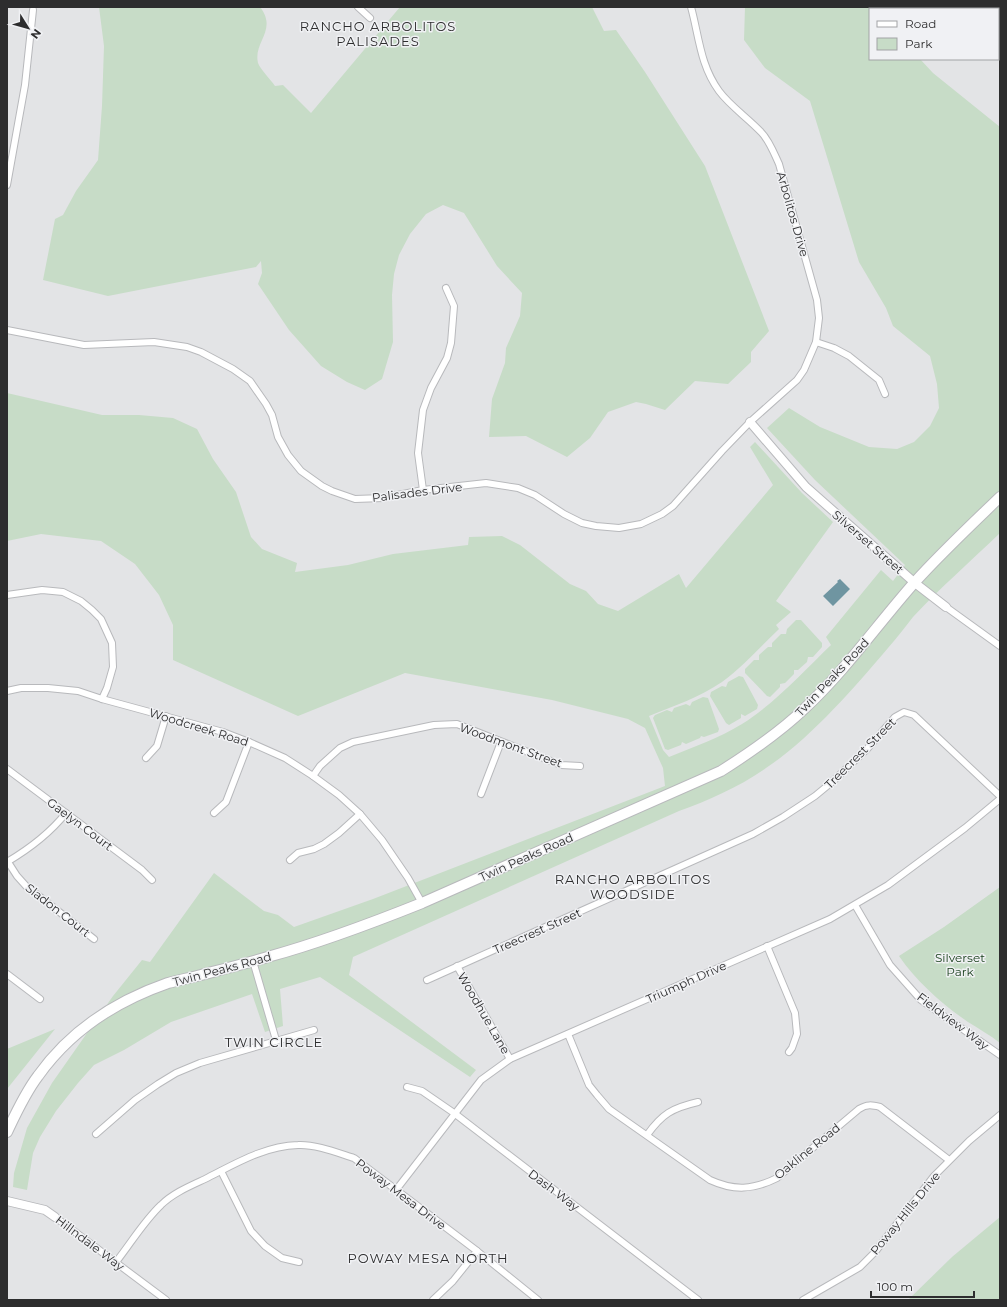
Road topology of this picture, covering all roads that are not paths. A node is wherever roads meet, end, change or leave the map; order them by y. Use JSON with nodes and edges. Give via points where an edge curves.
{"nodes":[{"id":1,"x":358,"y":7,"type":"edge"},
{"id":2,"x":691,"y":7,"type":"edge"},
{"id":3,"x":33,"y":10,"type":"dead end"},
{"id":4,"x":370,"y":18,"type":"dead end"},
{"id":5,"x":7,"y":185,"type":"edge"},
{"id":6,"x":446,"y":288,"type":"dead end"},
{"id":7,"x":7,"y":330,"type":"edge"},
{"id":8,"x":816,"y":342,"type":"junction"},
{"id":9,"x":885,"y":394,"type":"dead end"},
{"id":10,"x":750,"y":422,"type":"junction"},
{"id":11,"x":423,"y":490,"type":"junction"},
{"id":12,"x":1000,"y":497,"type":"edge"},
{"id":13,"x":915,"y":583,"type":"junction"},
{"id":14,"x":7,"y":596,"type":"edge"},
{"id":15,"x":946,"y":607,"type":"joint"},
{"id":16,"x":1000,"y":646,"type":"edge"},
{"id":17,"x":7,"y":691,"type":"edge"},
{"id":18,"x":102,"y":699,"type":"junction"},
{"id":19,"x":166,"y":716,"type":"junction"},
{"id":20,"x":249,"y":742,"type":"junction"},
{"id":21,"x":500,"y":742,"type":"junction"},
{"id":22,"x":146,"y":758,"type":"dead end"},
{"id":23,"x":580,"y":766,"type":"dead end"},
{"id":24,"x":7,"y":769,"type":"edge"},
{"id":25,"x":313,"y":776,"type":"junction"},
{"id":26,"x":481,"y":794,"type":"dead end"},
{"id":27,"x":1000,"y":797,"type":"edge"},
{"id":28,"x":214,"y":813,"type":"dead end"},
{"id":29,"x":66,"y":814,"type":"junction"},
{"id":30,"x":360,"y":814,"type":"junction"},
{"id":31,"x":290,"y":860,"type":"dead end"},
{"id":32,"x":7,"y":862,"type":"edge"},
{"id":33,"x":152,"y":880,"type":"dead end"},
{"id":34,"x":422,"y":903,"type":"junction"},
{"id":35,"x":855,"y":905,"type":"junction"},
{"id":36,"x":94,"y":939,"type":"dead end"},
{"id":37,"x":767,"y":946,"type":"junction"},
{"id":38,"x":253,"y":962,"type":"junction"},
{"id":39,"x":457,"y":966,"type":"junction"},
{"id":40,"x":7,"y":974,"type":"edge"},
{"id":41,"x":427,"y":980,"type":"dead end"},
{"id":42,"x":40,"y":999,"type":"dead end"},
{"id":43,"x":314,"y":1030,"type":"dead end"},
{"id":44,"x":568,"y":1034,"type":"junction"},
{"id":45,"x":276,"y":1040,"type":"junction"},
{"id":46,"x":789,"y":1052,"type":"dead end"},
{"id":47,"x":1000,"y":1056,"type":"edge"},
{"id":48,"x":510,"y":1059,"type":"junction"},
{"id":49,"x":407,"y":1087,"type":"dead end"},
{"id":50,"x":698,"y":1102,"type":"dead end"},
{"id":51,"x":454,"y":1113,"type":"junction"},
{"id":52,"x":1000,"y":1115,"type":"edge"},
{"id":53,"x":7,"y":1132,"type":"edge"},
{"id":54,"x":96,"y":1134,"type":"dead end"},
{"id":55,"x":647,"y":1135,"type":"junction"},
{"id":56,"x":949,"y":1160,"type":"junction"},
{"id":57,"x":222,"y":1171,"type":"junction"},
{"id":58,"x":396,"y":1190,"type":"junction"},
{"id":59,"x":7,"y":1202,"type":"edge"},
{"id":60,"x":55,"y":1217,"type":"joint"},
{"id":61,"x":477,"y":1251,"type":"junction"},
{"id":62,"x":116,"y":1262,"type":"junction"},
{"id":63,"x":299,"y":1262,"type":"dead end"},
{"id":64,"x":166,"y":1300,"type":"edge"},
{"id":65,"x":433,"y":1300,"type":"edge"},
{"id":66,"x":538,"y":1300,"type":"edge"},
{"id":67,"x":698,"y":1300,"type":"edge"},
{"id":68,"x":803,"y":1300,"type":"edge"}],
"edges":[{"from":1,"to":4,"type":"street"},
{"from":2,"to":8,"type":"street","name":"Arbolitos Drive","via":[[702,56],[710,77],[720,92],[762,133],[779,164],[817,300],[819,318]]},
{"from":3,"to":5,"type":"street","via":[[25,85]]},
{"from":6,"to":11,"type":"street","via":[[454,306],[451,343],[447,358],[423,410],[418,453]]},
{"from":7,"to":11,"type":"street","name":"Palisades Drive","via":[[84,345],[154,342],[202,352],[250,381],[272,415],[278,437],[288,455],[300,471],[322,486],[355,499],[383,498]]},
{"from":8,"to":9,"type":"street","via":[[849,356],[879,380]]},
{"from":8,"to":10,"type":"street","name":"Arbolitos Drive","via":[[797,380]]},
{"from":10,"to":11,"type":"street","name":"Palisades Drive","via":[[673,506],[642,524],[619,528],[582,523],[536,495],[518,488],[486,483]]},
{"from":10,"to":13,"type":"street","name":"Silverset Street","via":[[806,487]]},
{"from":12,"to":13,"type":"main road","name":"Twin Peaks Road"},
{"from":13,"to":15,"type":"street","name":"Silverset Street"},
{"from":13,"to":34,"type":"main road","name":"Twin Peaks Road","via":[[826,687],[804,710],[765,743],[721,771]]},
{"from":14,"to":18,"type":"street","via":[[42,590],[63,592],[81,601],[101,619],[112,643],[113,667]]},
{"from":15,"to":16,"type":"street","name":"Silverset Street"},
{"from":17,"to":18,"type":"street","name":"Woodcreek Road","via":[[48,688],[78,691]]},
{"from":18,"to":19,"type":"street","name":"Woodcreek Road"},
{"from":19,"to":20,"type":"street","name":"Woodcreek Road"},
{"from":19,"to":22,"type":"street","via":[[157,746]]},
{"from":20,"to":25,"type":"street","name":"Woodcreek Road","via":[[285,758]]},
{"from":20,"to":28,"type":"street","via":[[226,802]]},
{"from":21,"to":23,"type":"street","name":"Woodmont Street","via":[[561,765]]},
{"from":21,"to":25,"type":"street","name":"Woodmont Street","via":[[457,724],[434,725],[353,742],[340,748]]},
{"from":21,"to":26,"type":"street"},
{"from":24,"to":29,"type":"street","name":"Gaelyn Court"},
{"from":25,"to":30,"type":"street","name":"Woodcreek Road"},
{"from":27,"to":35,"type":"street","name":"Triumph Drive","via":[[965,828],[898,878]]},
{"from":27,"to":39,"type":"street","name":"Treecrest Street","via":[[914,715],[904,712],[895,717],[867,749],[832,782],[783,817],[746,837]]},
{"from":29,"to":32,"type":"street","via":[[38,841]]},
{"from":29,"to":33,"type":"street","name":"Gaelyn Court"},
{"from":30,"to":31,"type":"street","via":[[324,844],[298,853]]},
{"from":30,"to":34,"type":"street","name":"Woodcreek Road","via":[[382,840]]},
{"from":32,"to":36,"type":"street","name":"Sladon Court","via":[[26,886]]},
{"from":34,"to":38,"type":"main road","name":"Twin Peaks Road","via":[[380,920]]},
{"from":35,"to":37,"type":"street","name":"Triumph Drive"},
{"from":35,"to":47,"type":"street","name":"Fieldview Way","via":[[890,965],[921,1000]]},
{"from":37,"to":44,"type":"street","name":"Triumph Drive"},
{"from":37,"to":46,"type":"street","via":[[796,1013],[797,1034]]},
{"from":38,"to":45,"type":"street"},
{"from":38,"to":53,"type":"main road","name":"Twin Peaks Road","via":[[169,983],[108,1010],[72,1038],[38,1076]]},
{"from":39,"to":41,"type":"street","name":"Treecrest Street"},
{"from":39,"to":48,"type":"street","name":"Woodhue Lane"},
{"from":40,"to":42,"type":"street"},
{"from":43,"to":45,"type":"street"},
{"from":44,"to":48,"type":"street","name":"Triumph Drive"},
{"from":44,"to":55,"type":"street","name":"Oakline Road","via":[[589,1085],[596,1095],[609,1109]]},
{"from":45,"to":54,"type":"street","via":[[176,1073],[135,1100]]},
{"from":48,"to":51,"type":"street","name":"Triumph Drive","via":[[481,1080]]},
{"from":49,"to":51,"type":"street","name":"Dash Way","via":[[422,1091]]},
{"from":50,"to":55,"type":"street","via":[[683,1105],[667,1113],[656,1122]]},
{"from":51,"to":58,"type":"street","name":"Triumph Drive"},
{"from":51,"to":67,"type":"street","name":"Dash Way"},
{"from":52,"to":56,"type":"street","name":"Poway Hills Drive"},
{"from":55,"to":56,"type":"street","name":"Oakline Road","via":[[710,1180],[722,1185],[744,1188],[765,1184],[777,1178],[859,1109],[871,1105],[880,1107]]},
{"from":56,"to":68,"type":"street","name":"Poway Hills Drive","via":[[860,1267]]},
{"from":57,"to":58,"type":"street","name":"Poway Mesa Drive","via":[[257,1154],[280,1147],[300,1145],[331,1150],[354,1158]]},
{"from":57,"to":62,"type":"street","name":"Poway Mesa Drive","via":[[162,1203]]},
{"from":57,"to":63,"type":"street","via":[[251,1231],[265,1246],[282,1258]]},
{"from":58,"to":61,"type":"street","name":"Poway Mesa Drive"},
{"from":59,"to":60,"type":"street","name":"Hillndale Way","via":[[45,1210]]},
{"from":60,"to":62,"type":"street","name":"Hillndale Way"},
{"from":61,"to":65,"type":"street","via":[[453,1281]]},
{"from":61,"to":66,"type":"street","name":"Poway Mesa Drive"},
{"from":62,"to":64,"type":"street","name":"Hillndale Way"}]}
